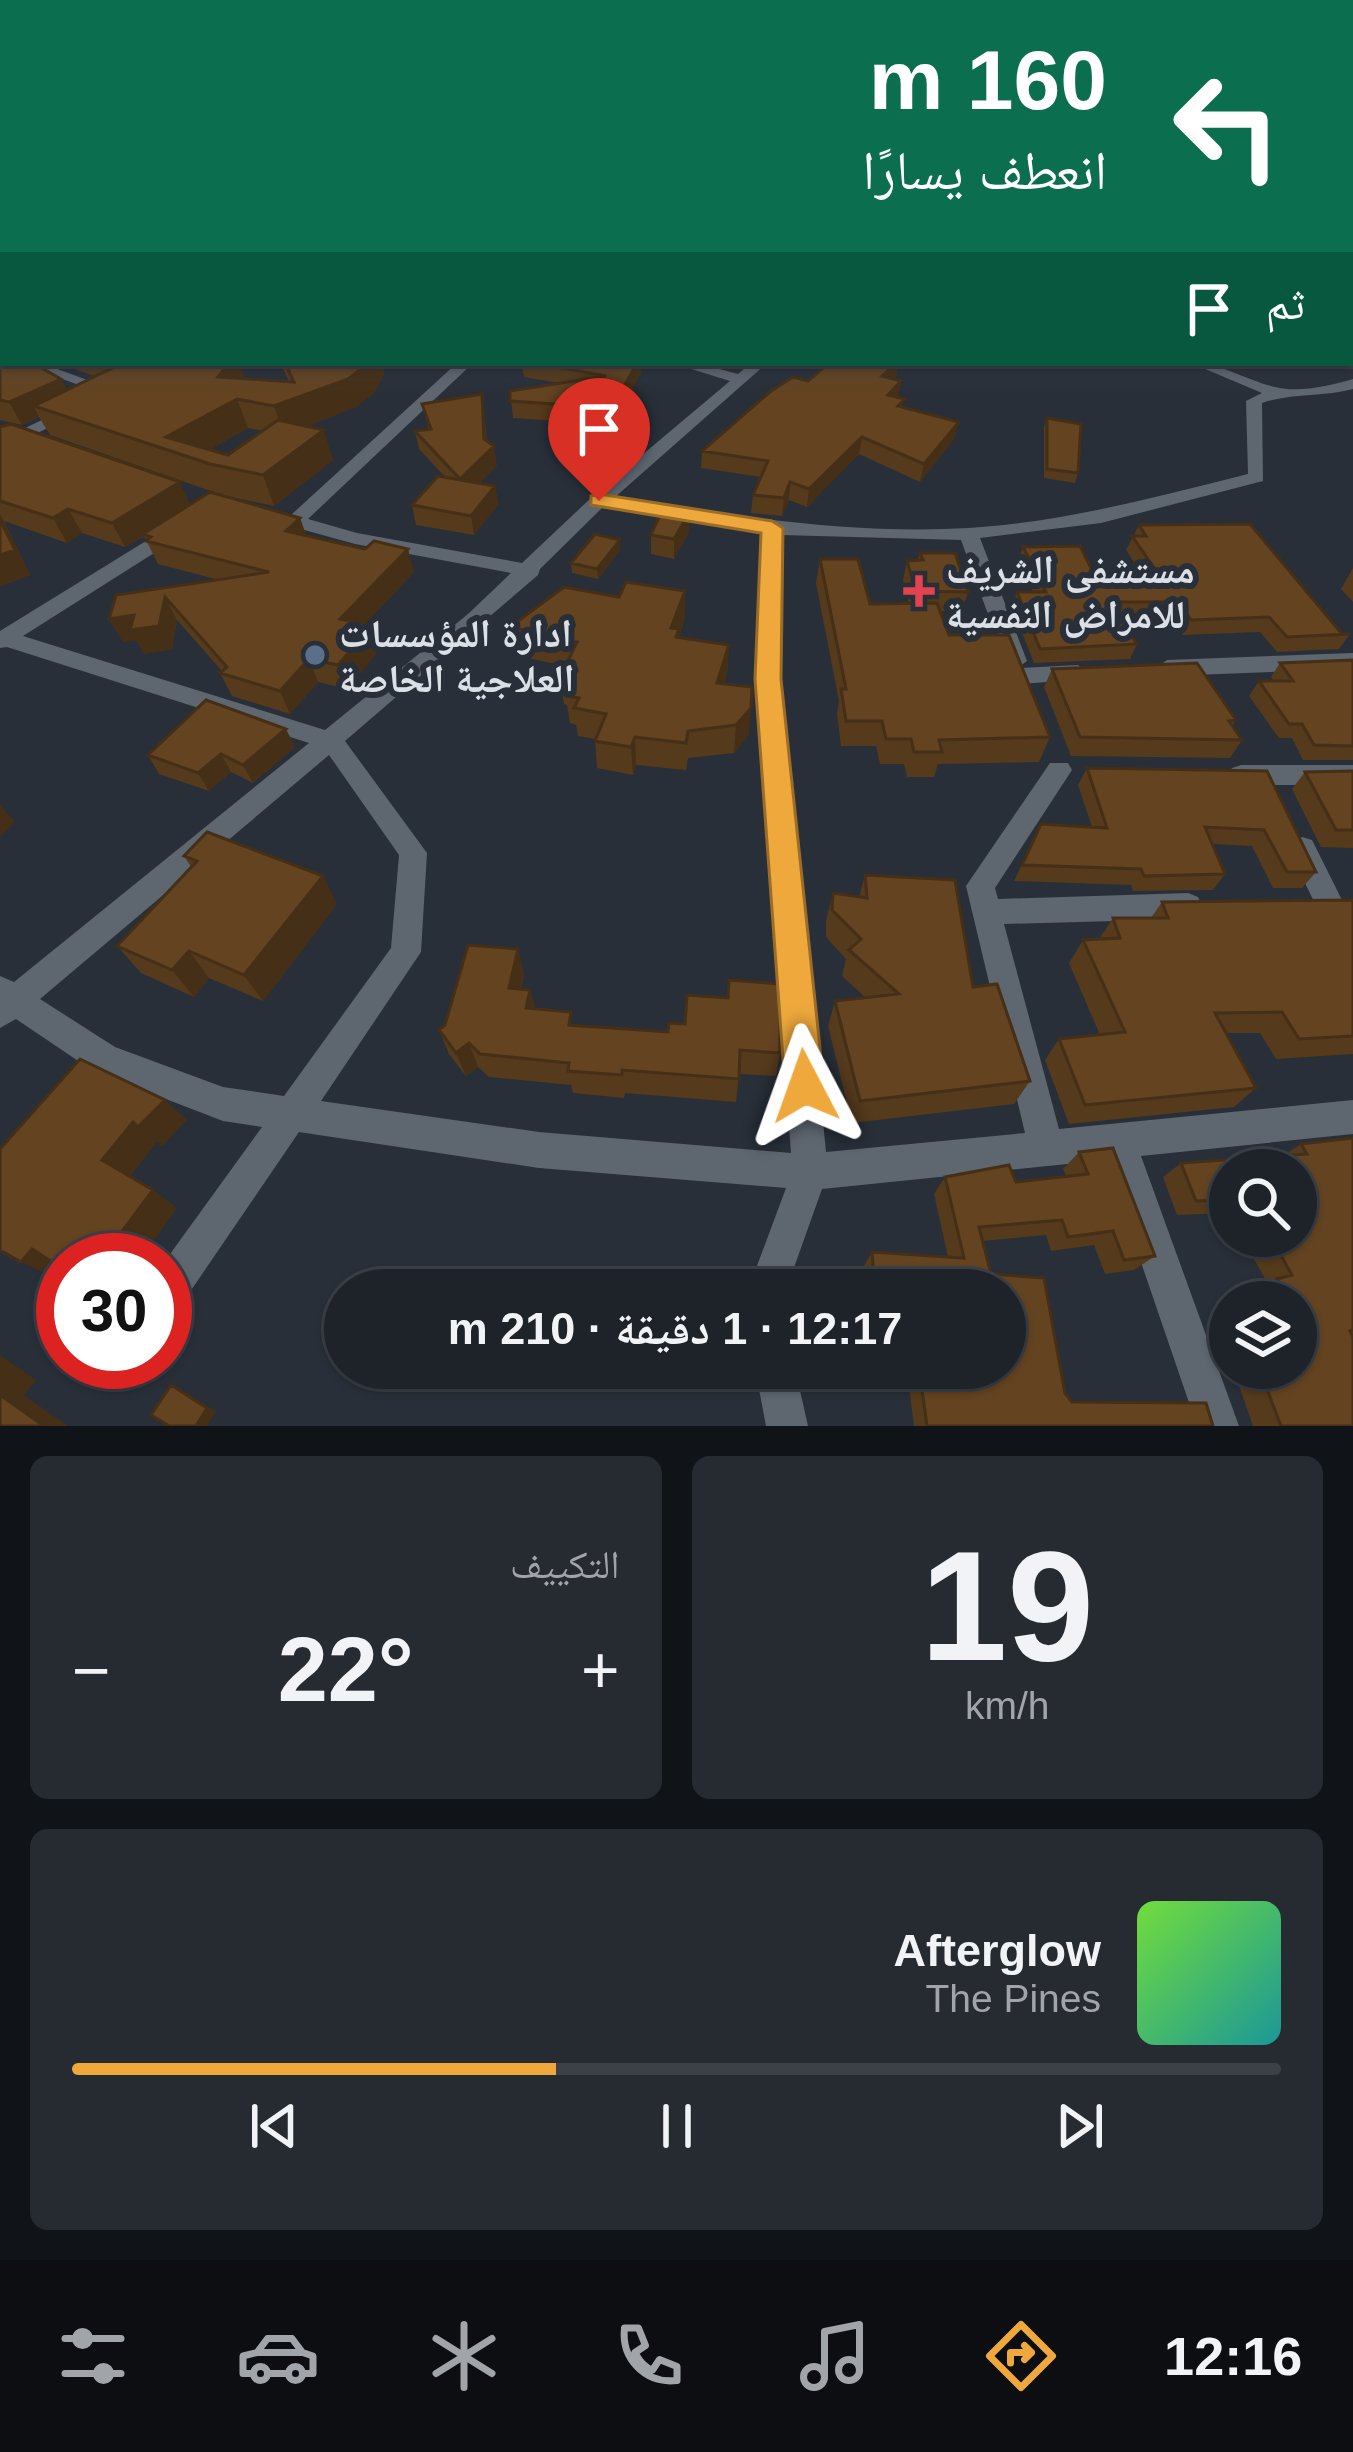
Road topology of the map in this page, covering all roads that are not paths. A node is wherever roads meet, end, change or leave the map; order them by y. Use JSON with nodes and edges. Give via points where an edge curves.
{"nodes":[{"id":1,"x":35,"y":366,"type":"edge"},
{"id":2,"x":463,"y":366,"type":"edge"},
{"id":3,"x":706,"y":366,"type":"edge"},
{"id":4,"x":1206,"y":366,"type":"edge"},
{"id":5,"x":750,"y":371,"type":"edge"},
{"id":6,"x":134,"y":382,"type":"edge"},
{"id":7,"x":1353,"y":384,"type":"edge"},
{"id":8,"x":112,"y":392,"type":"junction"},
{"id":9,"x":1276,"y":393,"type":"junction"},
{"id":10,"x":0,"y":428,"type":"edge"},
{"id":11,"x":31,"y":441,"type":"junction"},
{"id":12,"x":0,"y":447,"type":"edge"},
{"id":13,"x":599,"y":501,"type":"junction"},
{"id":14,"x":260,"y":513,"type":"edge"},
{"id":15,"x":199,"y":515,"type":"edge"},
{"id":16,"x":295,"y":521,"type":"junction"},
{"id":17,"x":772,"y":528,"type":"junction"},
{"id":18,"x":969,"y":534,"type":"junction"},
{"id":19,"x":530,"y":571,"type":"junction"},
{"id":20,"x":2,"y":640,"type":"edge"},
{"id":21,"x":1353,"y":661,"type":"edge"},
{"id":22,"x":332,"y":741,"type":"junction"},
{"id":23,"x":1064,"y":764,"type":"dead end"},
{"id":24,"x":1221,"y":775,"type":"edge"},
{"id":25,"x":1353,"y":775,"type":"edge"},
{"id":26,"x":1278,"y":797,"type":"junction"},
{"id":27,"x":1285,"y":903,"type":"edge"},
{"id":28,"x":1341,"y":903,"type":"edge"},
{"id":29,"x":1220,"y":904,"type":"edge"},
{"id":30,"x":987,"y":912,"type":"junction"},
{"id":31,"x":6,"y":1002,"type":"edge"},
{"id":32,"x":290,"y":1117,"type":"junction"},
{"id":33,"x":1353,"y":1117,"type":"edge"},
{"id":34,"x":1118,"y":1142,"type":"junction"},
{"id":35,"x":1046,"y":1148,"type":"junction"},
{"id":36,"x":810,"y":1172,"type":"junction"},
{"id":37,"x":192,"y":1256,"type":"edge"},
{"id":38,"x":775,"y":1269,"type":"edge"},
{"id":39,"x":779,"y":1389,"type":"edge"},
{"id":40,"x":787,"y":1426,"type":"edge"},
{"id":41,"x":1218,"y":1426,"type":"edge"}],
"edges":[{"from":1,"to":8,"type":"street"},
{"from":2,"to":16,"type":"street"},
{"from":3,"to":5,"type":"street"},
{"from":4,"to":9,"type":"street"},
{"from":5,"to":13,"type":"street"},
{"from":6,"to":8,"type":"street"},
{"from":7,"to":9,"type":"street"},
{"from":8,"to":11,"type":"street"},
{"from":9,"to":18,"type":"street","via":[[1254,401],[1257,477],[1101,517]]},
{"from":10,"to":11,"type":"street"},
{"from":11,"to":12,"type":"street"},
{"from":13,"to":17,"type":"street"},
{"from":13,"to":19,"type":"street"},
{"from":14,"to":16,"type":"street"},
{"from":15,"to":20,"type":"street"},
{"from":16,"to":19,"type":"street"},
{"from":17,"to":18,"type":"street"},
{"from":17,"to":36,"type":"street","via":[[768,679]]},
{"from":18,"to":21,"type":"street","via":[[1025,685],[1123,670]]},
{"from":19,"to":22,"type":"street"},
{"from":20,"to":22,"type":"street"},
{"from":22,"to":31,"type":"street"},
{"from":22,"to":32,"type":"street","via":[[413,853],[406,952]]},
{"from":23,"to":30,"type":"street","via":[[991,864],[980,886]]},
{"from":24,"to":26,"type":"street"},
{"from":25,"to":26,"type":"street"},
{"from":26,"to":28,"type":"street"},
{"from":27,"to":28,"type":"street"},
{"from":29,"to":30,"type":"street"},
{"from":30,"to":35,"type":"street"},
{"from":31,"to":32,"type":"street","via":[[105,1059],[223,1104]]},
{"from":32,"to":36,"type":"street","via":[[539,1150]]},
{"from":32,"to":37,"type":"street"},
{"from":33,"to":34,"type":"street"},
{"from":34,"to":35,"type":"street"},
{"from":34,"to":41,"type":"street"},
{"from":35,"to":36,"type":"street"},
{"from":36,"to":38,"type":"street"},
{"from":39,"to":40,"type":"street"}]}
